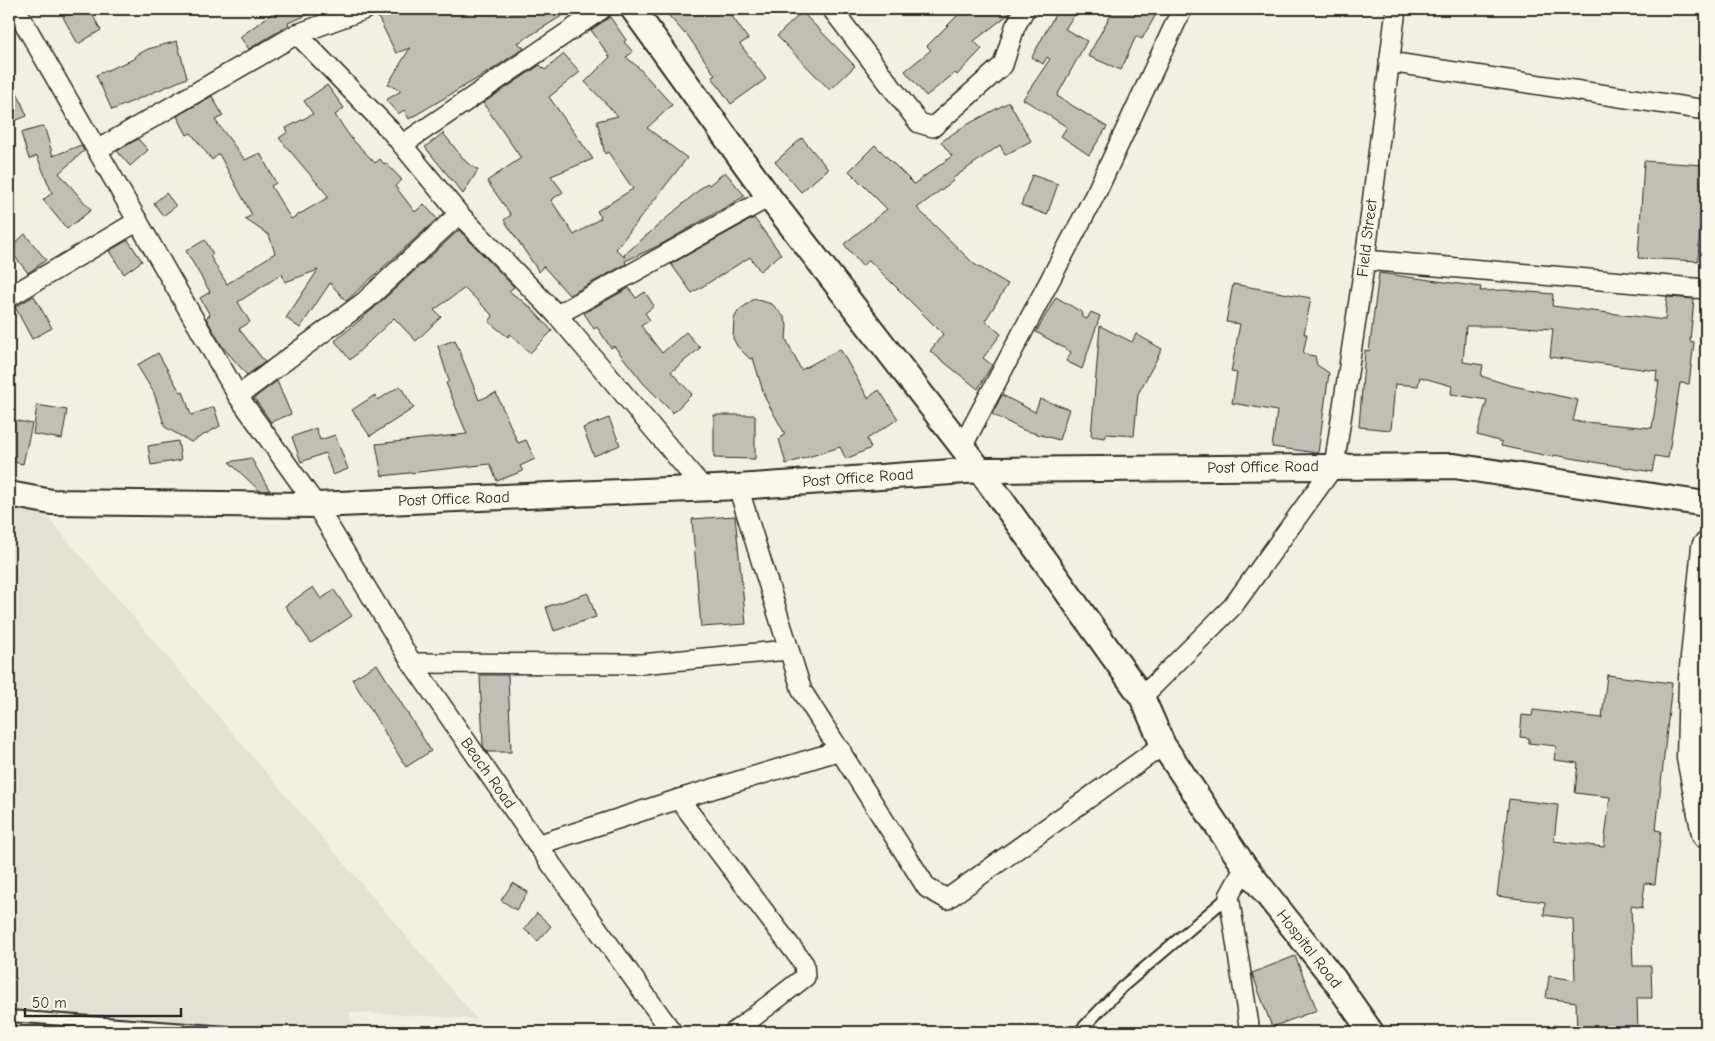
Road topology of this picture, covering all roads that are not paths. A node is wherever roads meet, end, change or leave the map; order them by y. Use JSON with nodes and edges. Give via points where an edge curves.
{"nodes":[{"id":1,"x":16,"y":9,"type":"edge"},
{"id":2,"x":366,"y":9,"type":"edge"},
{"id":3,"x":602,"y":9,"type":"edge"},
{"id":4,"x":633,"y":9,"type":"edge"},
{"id":5,"x":832,"y":9,"type":"edge"},
{"id":6,"x":1025,"y":9,"type":"edge"},
{"id":7,"x":1182,"y":9,"type":"edge"},
{"id":8,"x":1396,"y":9,"type":"edge"},
{"id":9,"x":297,"y":34,"type":"junction"},
{"id":10,"x":1389,"y":62,"type":"junction"},
{"id":11,"x":1706,"y":110,"type":"edge"},
{"id":12,"x":403,"y":144,"type":"junction"},
{"id":13,"x":97,"y":150,"type":"junction"},
{"id":14,"x":769,"y":197,"type":"junction"},
{"id":15,"x":459,"y":214,"type":"junction"},
{"id":16,"x":138,"y":221,"type":"junction"},
{"id":17,"x":1365,"y":260,"type":"junction"},
{"id":18,"x":1706,"y":289,"type":"edge"},
{"id":19,"x":9,"y":297,"type":"edge"},
{"id":20,"x":556,"y":315,"type":"junction"},
{"id":21,"x":238,"y":396,"type":"junction"},
{"id":22,"x":962,"y":446,"type":"junction"},
{"id":23,"x":1334,"y":466,"type":"junction"},
{"id":24,"x":980,"y":470,"type":"junction"},
{"id":25,"x":738,"y":487,"type":"junction"},
{"id":26,"x":704,"y":489,"type":"junction"},
{"id":27,"x":9,"y":494,"type":"edge"},
{"id":28,"x":1706,"y":504,"type":"edge"},
{"id":29,"x":316,"y":505,"type":"junction"},
{"id":30,"x":1706,"y":547,"type":"edge"},
{"id":31,"x":788,"y":650,"type":"junction"},
{"id":32,"x":412,"y":662,"type":"junction"},
{"id":33,"x":1700,"y":679,"type":"edge"},
{"id":34,"x":1142,"y":697,"type":"junction"},
{"id":35,"x":1163,"y":745,"type":"junction"},
{"id":36,"x":841,"y":750,"type":"junction"},
{"id":37,"x":679,"y":799,"type":"junction"},
{"id":38,"x":1706,"y":834,"type":"edge"},
{"id":39,"x":537,"y":845,"type":"junction"},
{"id":40,"x":1245,"y":867,"type":"junction"},
{"id":41,"x":1229,"y":896,"type":"junction"},
{"id":42,"x":9,"y":1016,"type":"edge"},
{"id":43,"x":1368,"y":1030,"type":"edge"},
{"id":44,"x":228,"y":1032,"type":"edge"},
{"id":45,"x":672,"y":1032,"type":"edge"},
{"id":46,"x":734,"y":1032,"type":"edge"},
{"id":47,"x":1080,"y":1032,"type":"edge"},
{"id":48,"x":1250,"y":1032,"type":"edge"}],
"edges":[{"from":1,"to":13,"type":"street","name":"Beach Road"},
{"from":2,"to":9,"type":"street"},
{"from":3,"to":12,"type":"street"},
{"from":4,"to":14,"type":"street","name":"Hospital Road"},
{"from":5,"to":6,"type":"street","via":[[919,123],[933,127],[1003,65],[1015,27]]},
{"from":7,"to":22,"type":"street","via":[[1097,191]]},
{"from":8,"to":10,"type":"street","name":"Field Street"},
{"from":9,"to":12,"type":"street"},
{"from":9,"to":13,"type":"street"},
{"from":10,"to":11,"type":"street"},
{"from":10,"to":17,"type":"street","name":"Field Street"},
{"from":12,"to":15,"type":"street"},
{"from":13,"to":16,"type":"street","name":"Beach Road"},
{"from":14,"to":20,"type":"street"},
{"from":14,"to":22,"type":"street","name":"Hospital Road"},
{"from":15,"to":20,"type":"street"},
{"from":15,"to":21,"type":"street","via":[[365,301]]},
{"from":16,"to":19,"type":"street"},
{"from":16,"to":21,"type":"street","name":"Beach Road"},
{"from":17,"to":18,"type":"street"},
{"from":17,"to":23,"type":"street","name":"Field Street"},
{"from":20,"to":26,"type":"street"},
{"from":21,"to":29,"type":"street","name":"Beach Road"},
{"from":22,"to":24,"type":"street","name":"Hospital Road"},
{"from":23,"to":24,"type":"street","name":"Post Office Road"},
{"from":23,"to":28,"type":"street","name":"Post Office Road","via":[[1454,466]]},
{"from":23,"to":34,"type":"street","via":[[1233,606]]},
{"from":24,"to":25,"type":"street","name":"Post Office Road"},
{"from":24,"to":34,"type":"street","name":"Hospital Road"},
{"from":25,"to":26,"type":"street","name":"Post Office Road"},
{"from":25,"to":31,"type":"street"},
{"from":26,"to":29,"type":"street","name":"Post Office Road"},
{"from":27,"to":29,"type":"street","name":"Post Office Road","via":[[52,502]]},
{"from":29,"to":32,"type":"street","name":"Beach Road"},
{"from":30,"to":33,"type":"highway"},
{"from":31,"to":32,"type":"street","via":[[641,664]]},
{"from":31,"to":36,"type":"street","via":[[802,690]]},
{"from":32,"to":39,"type":"street","name":"Beach Road"},
{"from":33,"to":38,"type":"highway","via":[[1691,758]]},
{"from":34,"to":35,"type":"street","name":"Hospital Road"},
{"from":35,"to":36,"type":"street","via":[[947,899],[927,888]]},
{"from":35,"to":40,"type":"street","name":"Hospital Road"},
{"from":36,"to":37,"type":"street"},
{"from":37,"to":39,"type":"street"},
{"from":37,"to":46,"type":"street","via":[[804,964],[805,977]]},
{"from":39,"to":45,"type":"street","name":"Beach Road"},
{"from":40,"to":41,"type":"street"},
{"from":40,"to":43,"type":"street","name":"Hospital Road","via":[[1334,978]]},
{"from":41,"to":47,"type":"lane","via":[[1122,987]]},
{"from":41,"to":48,"type":"street"},
{"from":42,"to":44,"type":"lane"}]}
